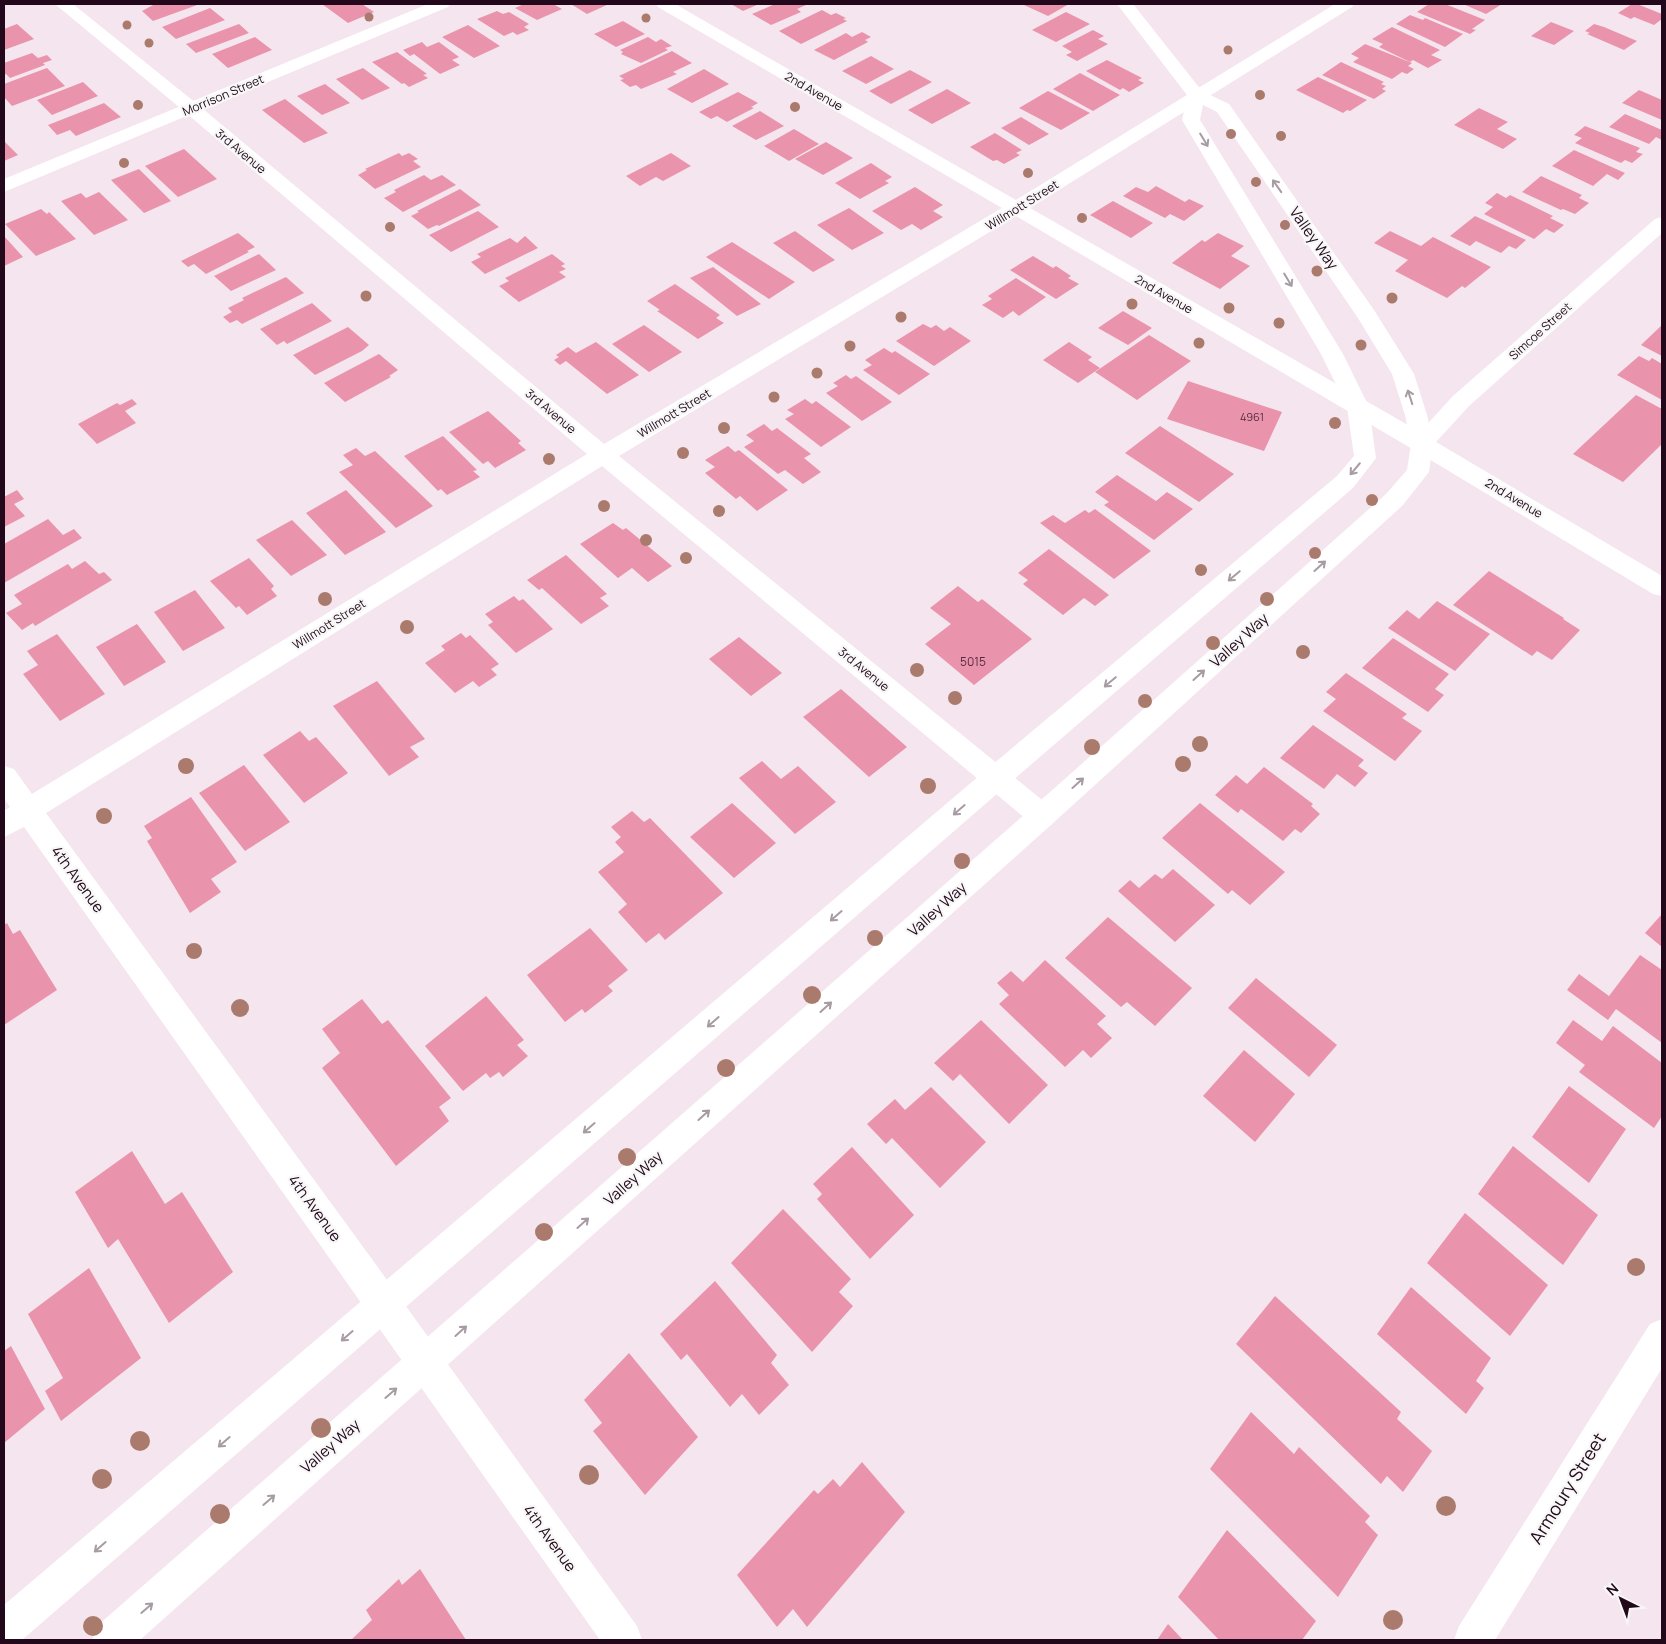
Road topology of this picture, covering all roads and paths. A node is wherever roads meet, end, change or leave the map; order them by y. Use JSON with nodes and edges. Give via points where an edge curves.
{"nodes":[{"id":1,"x":63,"y":4,"type":"edge"},
{"id":2,"x":442,"y":4,"type":"edge"},
{"id":3,"x":664,"y":4,"type":"edge"},
{"id":4,"x":1125,"y":4,"type":"edge"},
{"id":5,"x":1346,"y":4,"type":"edge"},
{"id":6,"x":1196,"y":96,"type":"junction"},
{"id":7,"x":191,"y":108,"type":"junction"},
{"id":8,"x":4,"y":186,"type":"edge"},
{"id":9,"x":1016,"y":208,"type":"junction"},
{"id":10,"x":1662,"y":223,"type":"edge"},
{"id":11,"x":1358,"y":406,"type":"junction"},
{"id":12,"x":1422,"y":444,"type":"junction"},
{"id":13,"x":603,"y":455,"type":"junction"},
{"id":14,"x":1662,"y":587,"type":"edge"},
{"id":15,"x":4,"y":777,"type":"edge"},
{"id":16,"x":996,"y":778,"type":"junction"},
{"id":17,"x":1042,"y":816,"type":"junction"},
{"id":18,"x":16,"y":817,"type":"edge"},
{"id":19,"x":384,"y":1304,"type":"junction"},
{"id":20,"x":1661,"y":1340,"type":"edge"},
{"id":21,"x":425,"y":1363,"type":"junction"},
{"id":22,"x":4,"y":1630,"type":"edge"},
{"id":23,"x":110,"y":1640,"type":"edge"},
{"id":24,"x":623,"y":1640,"type":"edge"},
{"id":25,"x":1473,"y":1640,"type":"edge"}],
"edges":[{"from":1,"to":7,"type":"street","name":"3rd Avenue"},
{"from":2,"to":7,"type":"street","name":"Morrison Street"},
{"from":3,"to":9,"type":"street","name":"2nd Avenue"},
{"from":4,"to":6,"type":"street","name":"Valley Way"},
{"from":5,"to":6,"type":"street","name":"Willmott Street"},
{"from":6,"to":9,"type":"street","name":"Willmott Street"},
{"from":6,"to":11,"type":"street","one_way":true,"via":[[1191,120],[1332,354]]},
{"from":12,"to":6,"type":"street","name":"Valley Way","one_way":true,"via":[[1403,374],[1367,315],[1222,108]]},
{"from":7,"to":8,"type":"street","name":"Morrison Street"},
{"from":7,"to":13,"type":"street","name":"3rd Avenue"},
{"from":9,"to":11,"type":"street","name":"2nd Avenue"},
{"from":9,"to":13,"type":"street","name":"Willmott Street"},
{"from":10,"to":12,"type":"street","name":"Simcoe Street","via":[[1461,401]]},
{"from":11,"to":12,"type":"street","name":"2nd Avenue"},
{"from":11,"to":16,"type":"street","one_way":true,"via":[[1364,458],[1345,482]]},
{"from":12,"to":14,"type":"street","name":"2nd Avenue"},
{"from":17,"to":12,"type":"street","name":"Valley Way","one_way":true,"via":[[1394,500],[1418,472]]},
{"from":13,"to":16,"type":"street","name":"3rd Avenue"},
{"from":13,"to":18,"type":"street","name":"Willmott Street"},
{"from":15,"to":18,"type":"street","name":"4th Avenue"},
{"from":16,"to":17,"type":"street","name":"3rd Avenue"},
{"from":16,"to":19,"type":"street","one_way":true},
{"from":21,"to":17,"type":"street","name":"Valley Way","one_way":true},
{"from":18,"to":19,"type":"street","name":"4th Avenue"},
{"from":19,"to":21,"type":"street","name":"4th Avenue"},
{"from":19,"to":22,"type":"street","one_way":true},
{"from":20,"to":25,"type":"street","name":"Armoury Street"},
{"from":23,"to":21,"type":"street","name":"Valley Way","one_way":true},
{"from":21,"to":24,"type":"street","name":"4th Avenue"}]}
